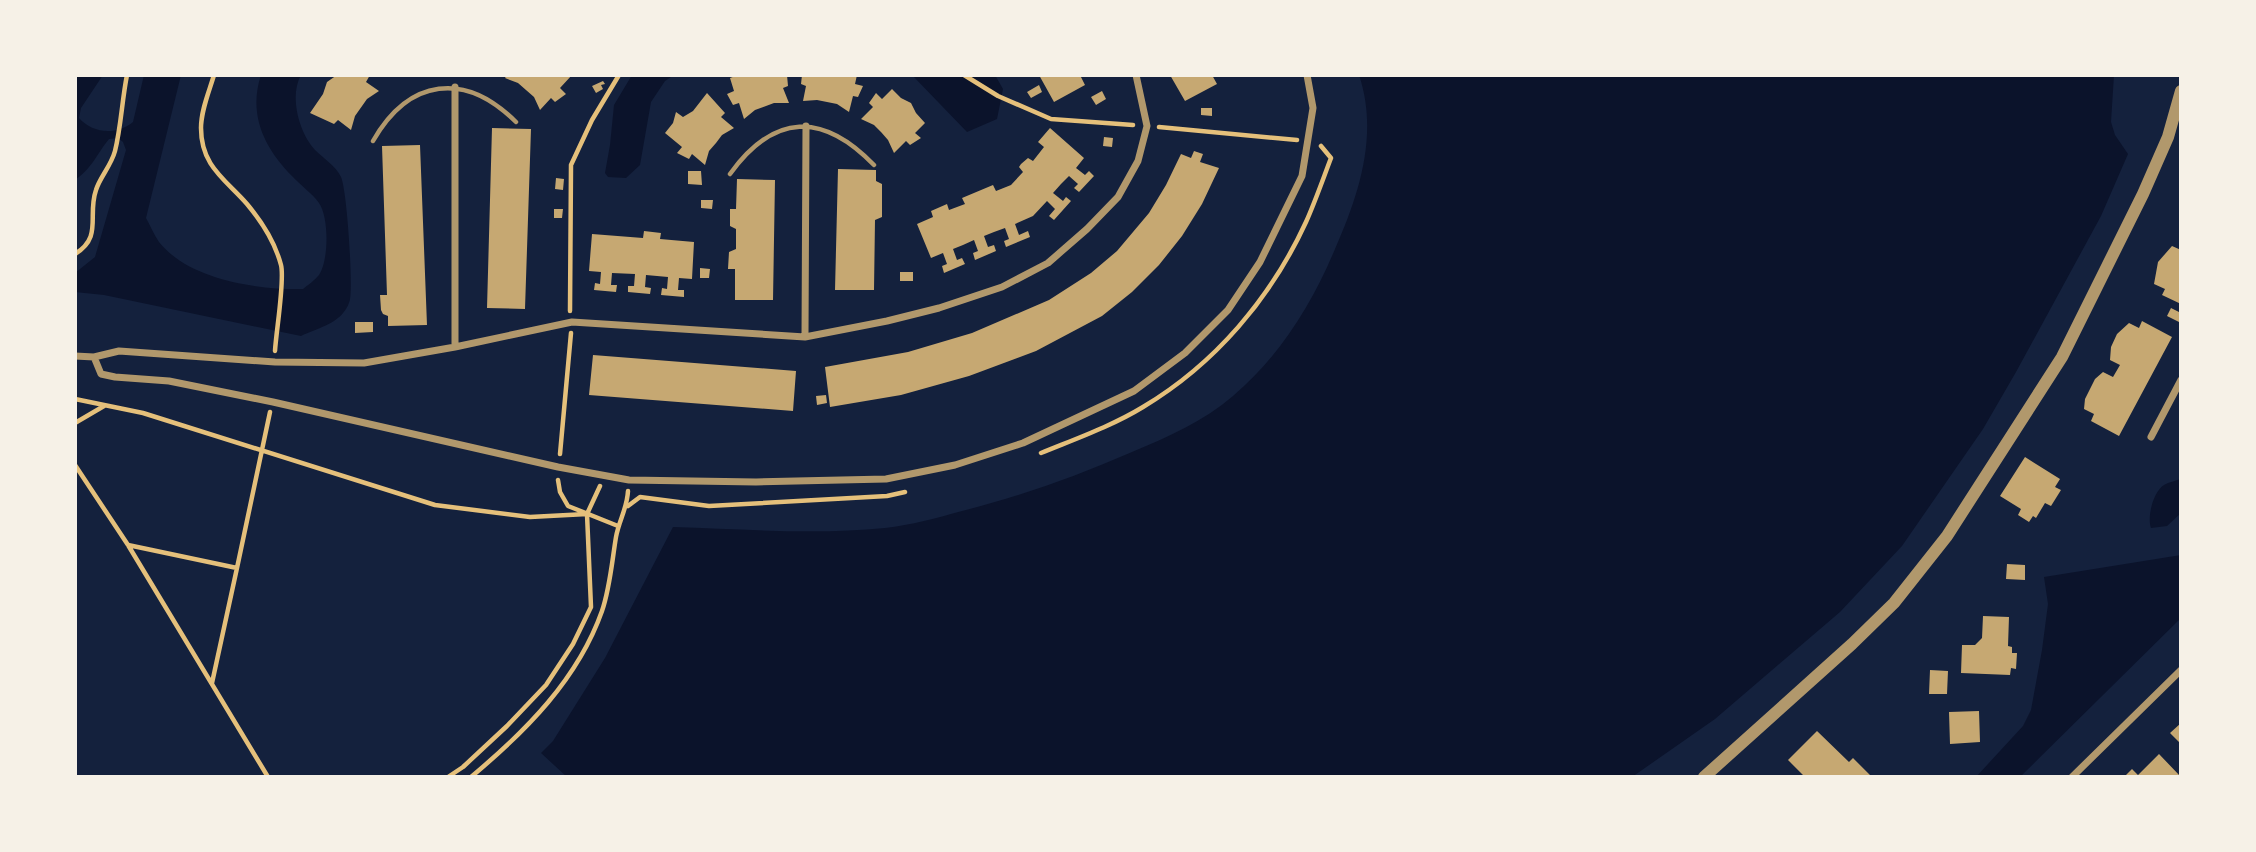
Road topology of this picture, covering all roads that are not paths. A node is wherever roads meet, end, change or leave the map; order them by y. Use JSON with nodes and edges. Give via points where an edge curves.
{"nodes":[{"id":1,"x":1136,"y":75,"type":"edge"},
{"id":2,"x":1307,"y":75,"type":"edge"},
{"id":3,"x":455,"y":87,"type":"junction"},
{"id":4,"x":2181,"y":91,"type":"edge"},
{"id":5,"x":516,"y":122,"type":"dead end"},
{"id":6,"x":806,"y":126,"type":"junction"},
{"id":7,"x":373,"y":141,"type":"dead end"},
{"id":8,"x":874,"y":165,"type":"dead end"},
{"id":9,"x":730,"y":174,"type":"dead end"},
{"id":10,"x":805,"y":337,"type":"junction"},
{"id":11,"x":455,"y":347,"type":"junction"},
{"id":12,"x":75,"y":356,"type":"edge"},
{"id":13,"x":94,"y":356,"type":"junction"},
{"id":14,"x":2181,"y":380,"type":"edge"},
{"id":15,"x":2151,"y":437,"type":"dead end"},
{"id":16,"x":2181,"y":670,"type":"edge"},
{"id":17,"x":1704,"y":777,"type":"edge"},
{"id":18,"x":2072,"y":777,"type":"edge"}],
"edges":[{"from":1,"to":10,"type":"street","via":[[1147,126],[1138,161],[1118,197],[1048,263],[1002,287],[939,308]]},
{"from":2,"to":13,"type":"street","via":[[1313,108],[1302,176],[1261,262],[1228,310],[1185,353],[1134,391],[1023,443],[955,465],[886,480],[629,480],[169,381],[114,377],[102,374]]},
{"from":3,"to":5,"type":"lane","via":[[500,105]]},
{"from":3,"to":7,"type":"lane","via":[[408,100],[392,113]]},
{"from":3,"to":11,"type":"street"},
{"from":4,"to":17,"type":"street","via":[[2168,137],[2143,194],[2062,356],[1947,536],[1894,603]]},
{"from":6,"to":8,"type":"lane","via":[[832,132],[856,146]]},
{"from":6,"to":9,"type":"lane","via":[[758,142]]},
{"from":6,"to":10,"type":"street"},
{"from":10,"to":11,"type":"street","via":[[572,322]]},
{"from":11,"to":13,"type":"street","via":[[364,363],[119,351]]},
{"from":12,"to":13,"type":"street"},
{"from":14,"to":15,"type":"street"},
{"from":16,"to":18,"type":"street"}]}
